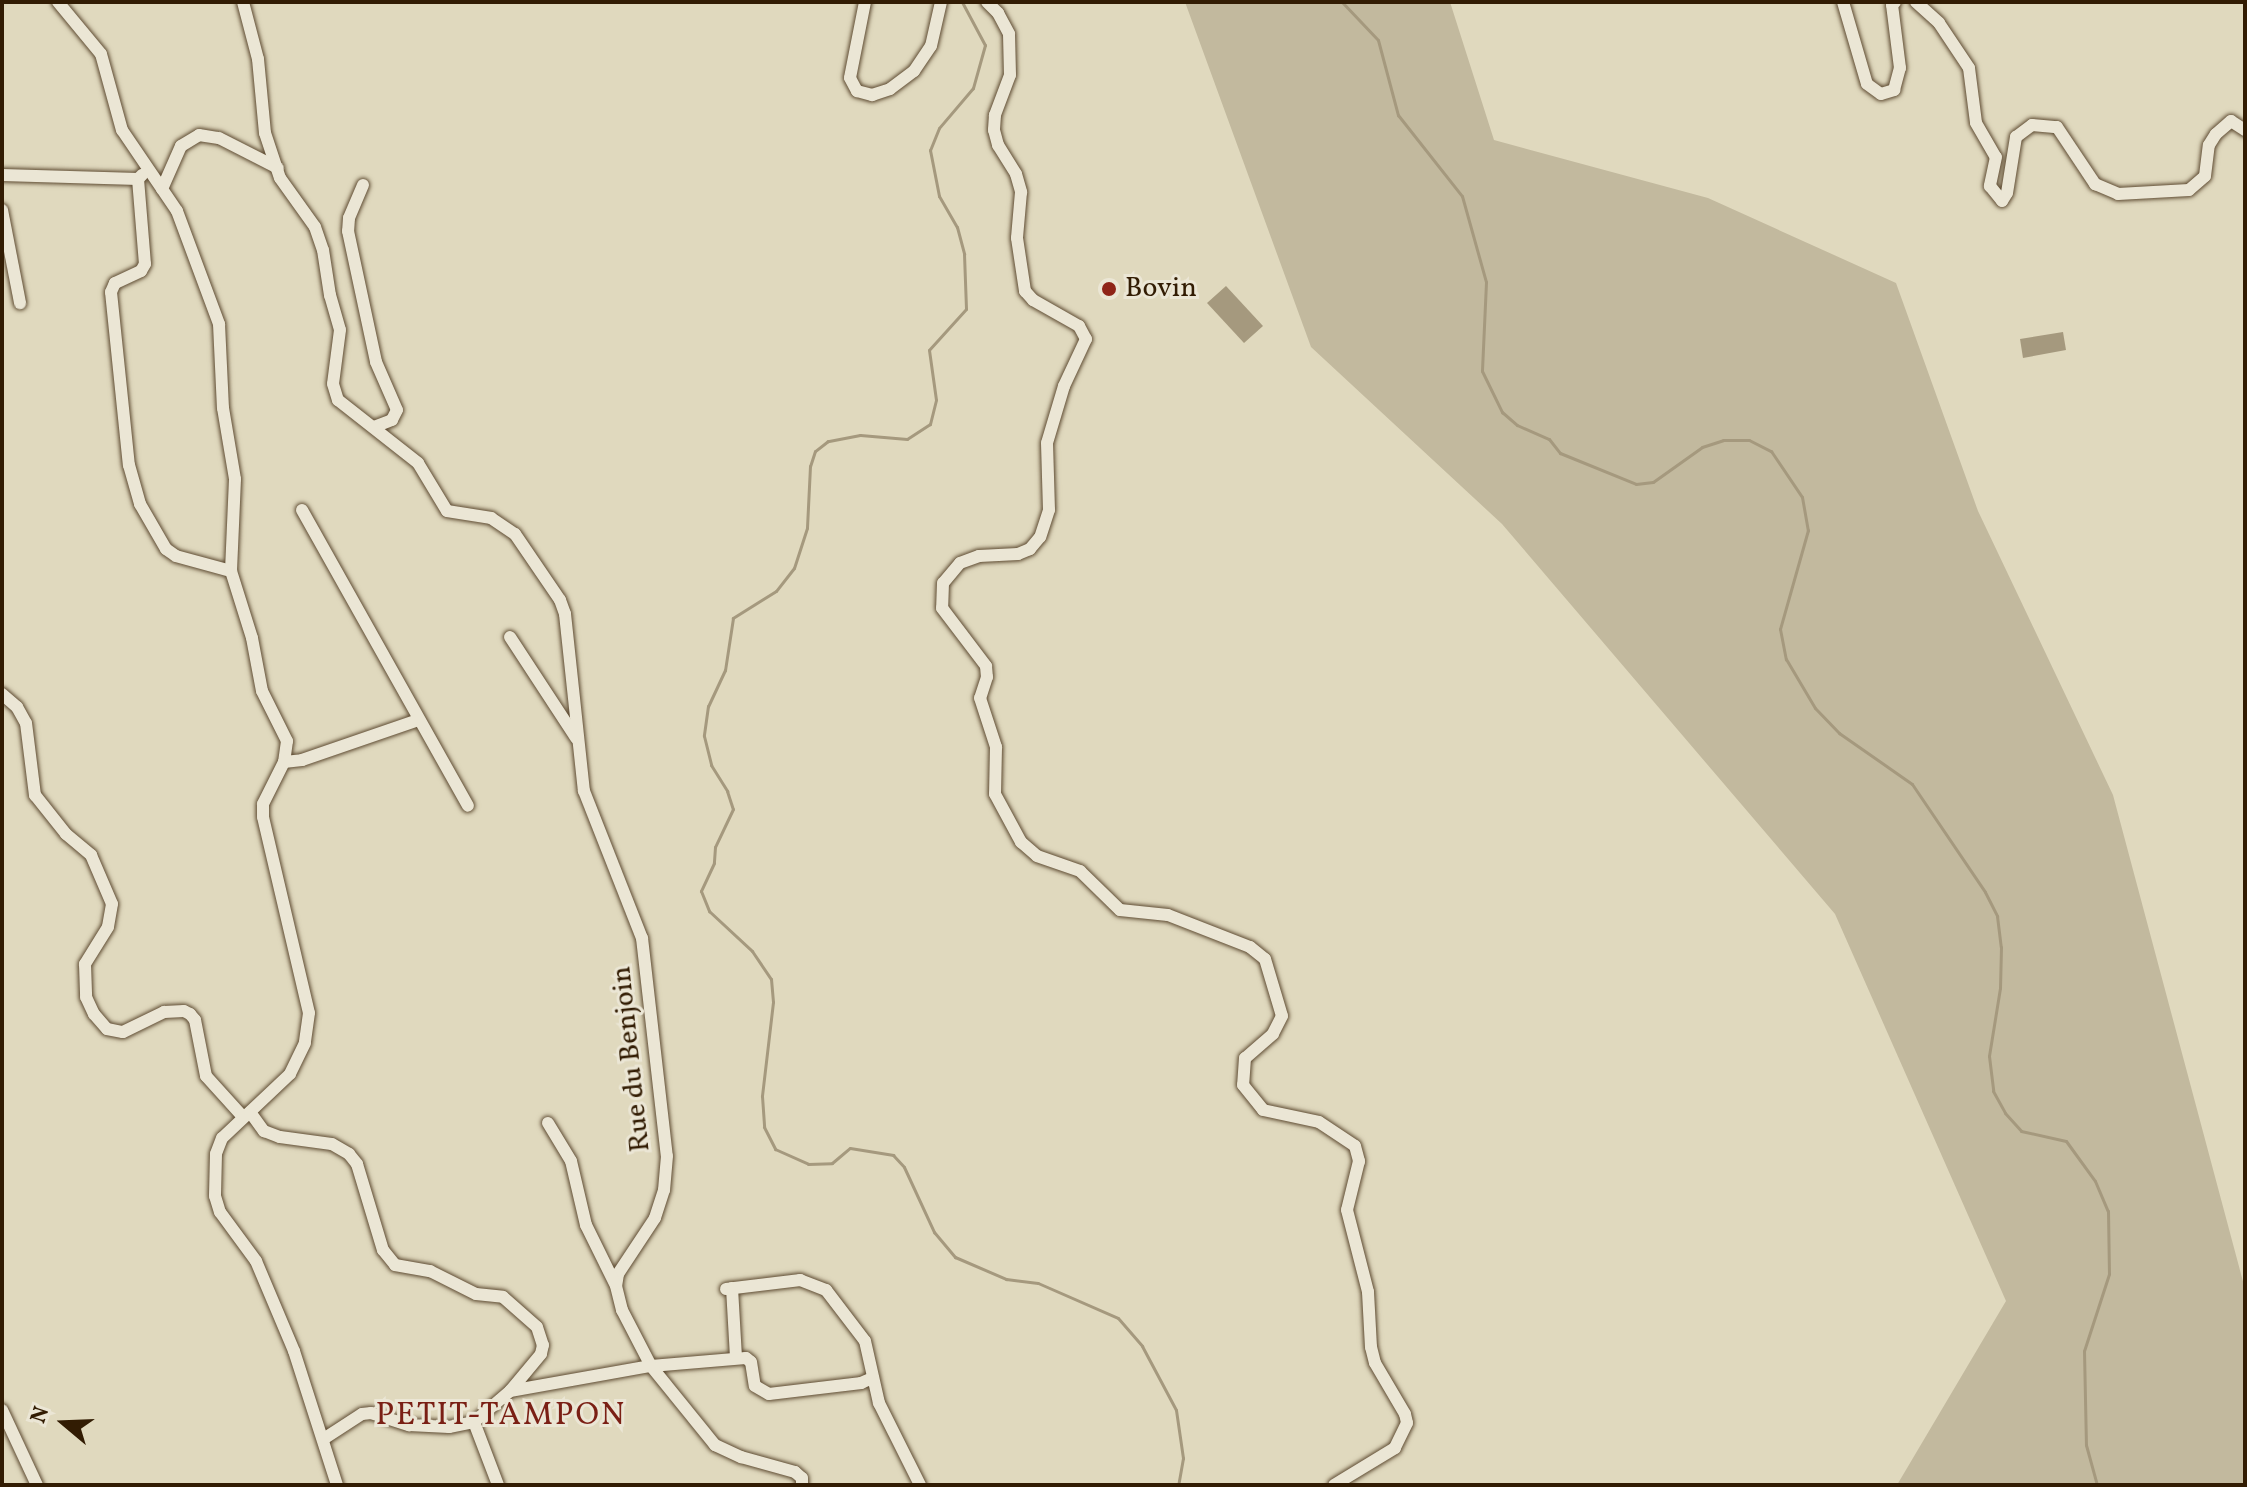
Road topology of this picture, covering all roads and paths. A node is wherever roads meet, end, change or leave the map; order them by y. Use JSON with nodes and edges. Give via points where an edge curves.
{"nodes":[{"id":1,"x":58,"y":2,"type":"edge"},
{"id":2,"x":243,"y":2,"type":"edge"},
{"id":3,"x":865,"y":2,"type":"edge"},
{"id":4,"x":941,"y":2,"type":"edge"},
{"id":5,"x":987,"y":2,"type":"edge"},
{"id":6,"x":1843,"y":2,"type":"edge"},
{"id":7,"x":1895,"y":2,"type":"edge"},
{"id":8,"x":1916,"y":2,"type":"edge"},
{"id":9,"x":2245,"y":130,"type":"edge"},
{"id":10,"x":278,"y":168,"type":"junction"},
{"id":11,"x":2,"y":175,"type":"edge"},
{"id":12,"x":143,"y":175,"type":"junction"},
{"id":13,"x":363,"y":185,"type":"dead end"},
{"id":14,"x":162,"y":189,"type":"junction"},
{"id":15,"x":2,"y":210,"type":"edge"},
{"id":16,"x":20,"y":303,"type":"dead end"},
{"id":17,"x":374,"y":427,"type":"junction"},
{"id":18,"x":302,"y":510,"type":"dead end"},
{"id":19,"x":231,"y":571,"type":"junction"},
{"id":20,"x":510,"y":637,"type":"dead end"},
{"id":21,"x":2,"y":694,"type":"edge"},
{"id":22,"x":418,"y":720,"type":"junction"},
{"id":23,"x":576,"y":738,"type":"junction"},
{"id":24,"x":284,"y":762,"type":"junction"},
{"id":25,"x":468,"y":806,"type":"dead end"},
{"id":26,"x":246,"y":1115,"type":"junction"},
{"id":27,"x":548,"y":1123,"type":"dead end"},
{"id":28,"x":616,"y":1286,"type":"junction"},
{"id":29,"x":736,"y":1357,"type":"junction"},
{"id":30,"x":651,"y":1366,"type":"junction"},
{"id":31,"x":872,"y":1378,"type":"junction"},
{"id":32,"x":510,"y":1391,"type":"junction"},
{"id":33,"x":2,"y":1410,"type":"edge"},
{"id":34,"x":474,"y":1422,"type":"junction"},
{"id":35,"x":325,"y":1438,"type":"junction"},
{"id":36,"x":37,"y":1485,"type":"edge"},
{"id":37,"x":337,"y":1485,"type":"edge"},
{"id":38,"x":498,"y":1485,"type":"edge"},
{"id":39,"x":802,"y":1485,"type":"edge"},
{"id":40,"x":920,"y":1485,"type":"edge"},
{"id":41,"x":1334,"y":1485,"type":"edge"}],
"edges":[{"from":1,"to":12,"type":"street","via":[[101,54],[122,130]]},
{"from":2,"to":10,"type":"street","name":"Rue du Benjoin","via":[[258,59],[265,133]]},
{"from":3,"to":4,"type":"street","via":[[850,78],[857,91],[872,95],[914,71],[931,46]]},
{"from":5,"to":41,"type":"street","via":[[998,13],[1010,46],[1010,75],[994,130],[1021,192],[1017,238],[1025,291],[1079,326],[1086,339],[1064,386],[1047,443],[1049,510],[1040,537],[1018,554],[979,556],[960,563],[943,583],[942,608],[986,666],[980,698],[996,747],[995,794],[1021,842],[1037,856],[1080,871],[1120,910],[1168,915],[1250,947],[1265,959],[1282,1016],[1273,1034],[1245,1058],[1243,1085],[1263,1110],[1319,1122],[1355,1146],[1359,1161],[1347,1210],[1368,1292],[1371,1347],[1407,1423],[1395,1448]]},
{"from":6,"to":7,"type":"street","via":[[1867,84],[1881,94],[1894,90],[1900,68]]},
{"from":8,"to":9,"type":"street","via":[[1939,23],[1969,68],[1976,123],[1996,157],[1990,186],[2002,201],[2016,137],[2032,125],[2057,127],[2095,184],[2118,194],[2189,190],[2205,176],[2216,134],[2231,121]]},
{"from":10,"to":14,"type":"street","via":[[219,138],[199,135],[181,146]]},
{"from":10,"to":17,"type":"street","name":"Rue du Benjoin","via":[[286,191],[321,242],[340,330],[335,393]]},
{"from":11,"to":12,"type":"street"},
{"from":12,"to":14,"type":"street"},
{"from":12,"to":19,"type":"street","via":[[145,264],[115,283],[111,292],[129,465],[140,504],[166,549]]},
{"from":13,"to":17,"type":"street","via":[[348,231],[376,362],[397,410],[392,420]]},
{"from":14,"to":19,"type":"street","via":[[185,228],[219,324],[221,387],[235,479]]},
{"from":15,"to":16,"type":"street"},
{"from":17,"to":23,"type":"street","name":"Rue du Benjoin","via":[[418,463],[447,511],[491,518],[524,544],[565,614]]},
{"from":18,"to":22,"type":"street"},
{"from":19,"to":24,"type":"street","via":[[262,691],[287,741]]},
{"from":20,"to":23,"type":"street","name":"Rue du Benjoin"},
{"from":21,"to":26,"type":"street","via":[[26,723],[35,795],[91,855],[112,904],[108,927],[85,964],[86,997],[94,1014],[107,1029],[123,1032],[164,1012],[190,1014],[206,1076]]},
{"from":22,"to":24,"type":"street"},
{"from":22,"to":25,"type":"street"},
{"from":23,"to":28,"type":"street","name":"Rue du Benjoin","via":[[589,807],[642,938],[667,1156],[655,1218],[623,1262]]},
{"from":24,"to":26,"type":"street","via":[[267,793],[263,817],[298,955],[308,1030],[290,1074]]},
{"from":26,"to":32,"type":"street","via":[[264,1131],[332,1144],[349,1154],[357,1164],[383,1250],[395,1265],[430,1271],[476,1294],[503,1297],[537,1327],[541,1354]]},
{"from":26,"to":35,"type":"street","via":[[222,1138],[216,1154],[215,1196],[220,1212],[256,1261]]},
{"from":27,"to":28,"type":"street","via":[[571,1161],[586,1225]]},
{"from":28,"to":30,"type":"street","via":[[622,1310]]},
{"from":29,"to":30,"type":"street"},
{"from":29,"to":31,"type":"street","via":[[751,1362],[755,1386],[769,1394]]},
{"from":29,"to":31,"type":"street","via":[[729,1288],[800,1280],[826,1290],[865,1341]]},
{"from":30,"to":32,"type":"street"},
{"from":30,"to":39,"type":"street","via":[[715,1445],[795,1472]]},
{"from":31,"to":40,"type":"street"},
{"from":32,"to":34,"type":"street"},
{"from":33,"to":36,"type":"street"},
{"from":34,"to":35,"type":"street","via":[[426,1428],[371,1413]]},
{"from":34,"to":38,"type":"street"},
{"from":35,"to":37,"type":"street"}]}
